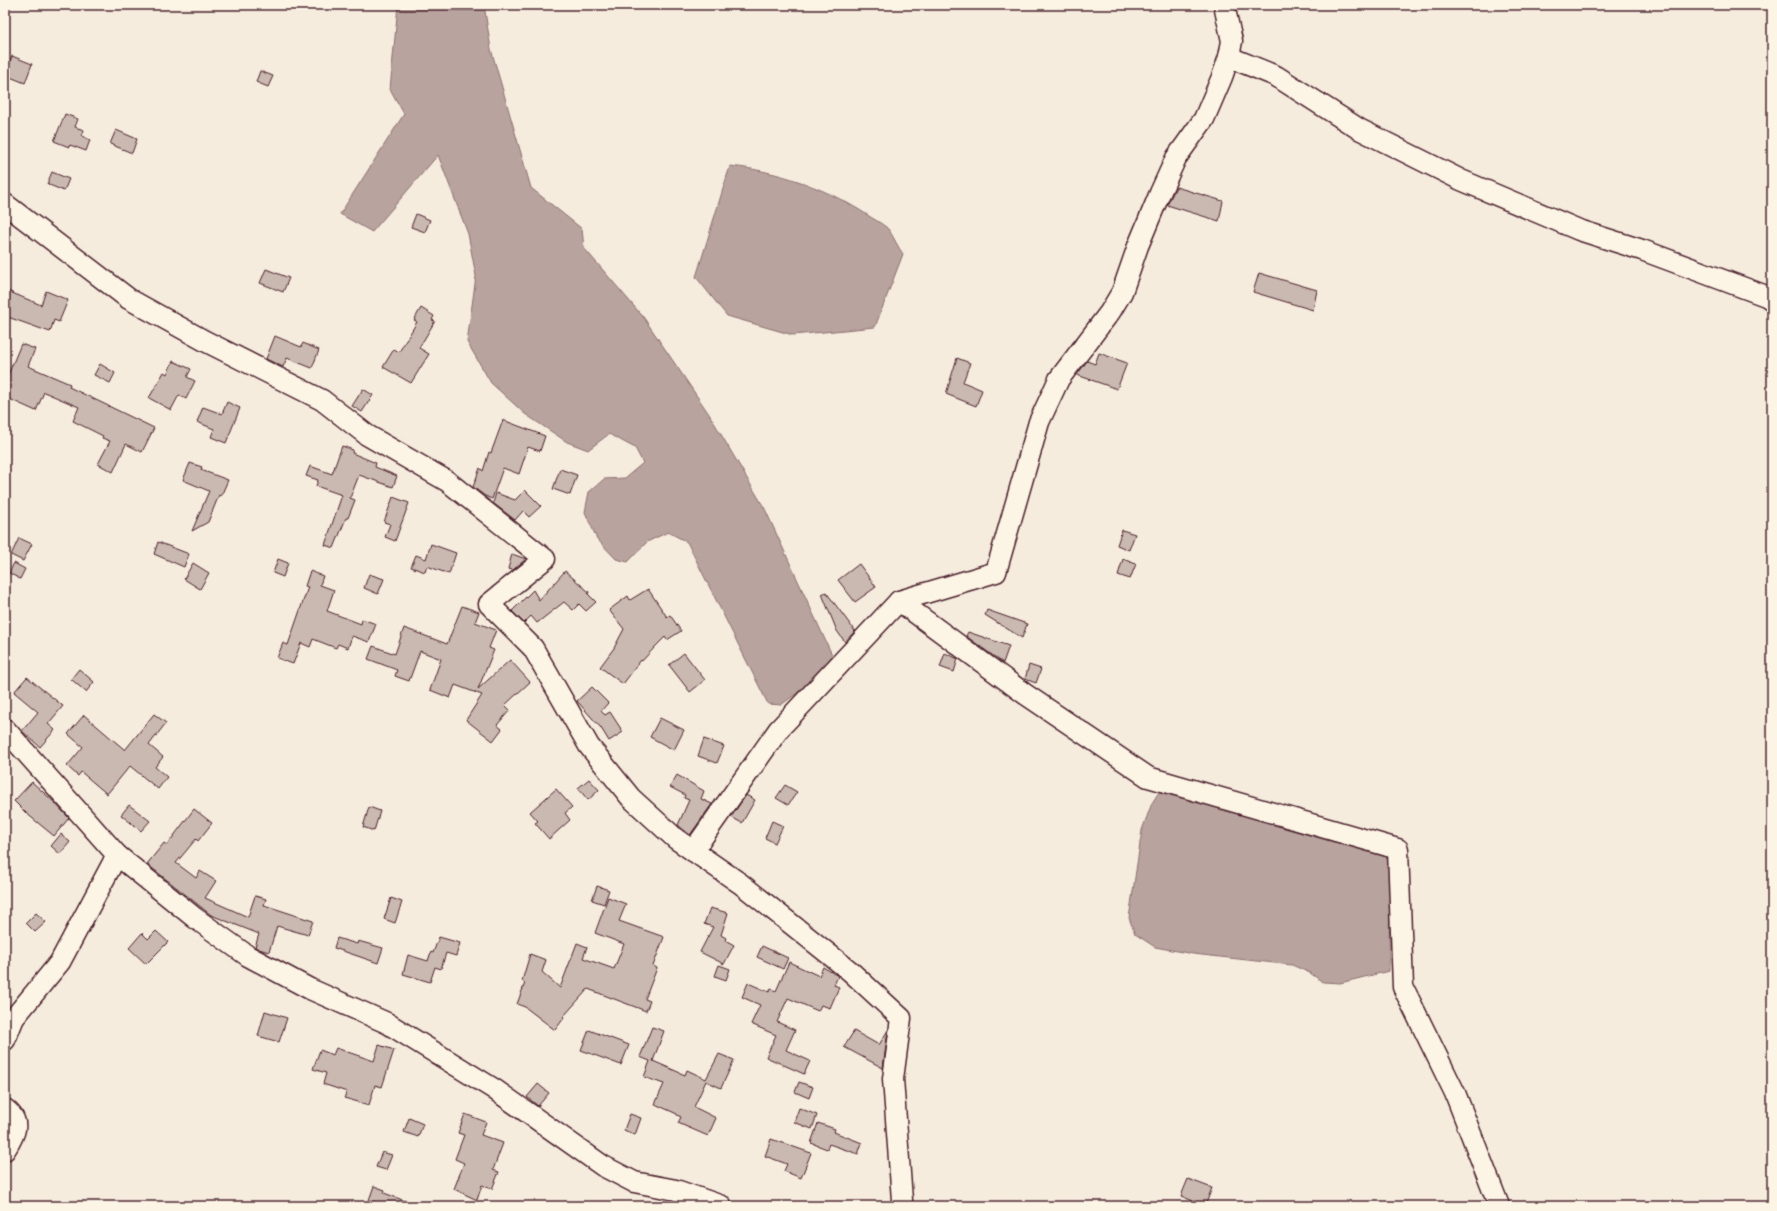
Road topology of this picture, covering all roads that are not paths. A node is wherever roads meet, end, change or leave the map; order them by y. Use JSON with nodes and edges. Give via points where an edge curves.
{"nodes":[{"id":1,"x":1224,"y":5,"type":"edge"},
{"id":2,"x":1229,"y":57,"type":"junction"},
{"id":3,"x":5,"y":204,"type":"edge"},
{"id":4,"x":1772,"y":300,"type":"edge"},
{"id":5,"x":899,"y":601,"type":"junction"},
{"id":6,"x":5,"y":729,"type":"edge"},
{"id":7,"x":693,"y":851,"type":"junction"},
{"id":8,"x":117,"y":855,"type":"junction"},
{"id":9,"x":5,"y":1040,"type":"edge"},
{"id":10,"x":5,"y":1109,"type":"edge"},
{"id":11,"x":5,"y":1150,"type":"edge"},
{"id":12,"x":722,"y":1206,"type":"edge"},
{"id":13,"x":901,"y":1206,"type":"edge"},
{"id":14,"x":1499,"y":1206,"type":"edge"}],
"edges":[{"from":1,"to":2,"type":"street","via":[[1232,41]]},
{"from":2,"to":4,"type":"street","via":[[1276,76],[1359,129],[1461,180],[1579,230],[1642,250]]},
{"from":2,"to":5,"type":"street","via":[[1204,119],[1176,158],[1160,193],[1122,292],[1110,312],[1059,379],[1039,422],[996,572]]},
{"from":3,"to":7,"type":"street","via":[[129,299],[322,400],[366,435],[447,481],[545,559],[489,604],[533,648],[589,746],[631,798]]},
{"from":5,"to":7,"type":"street","via":[[778,729]]},
{"from":5,"to":14,"type":"street","via":[[1025,694],[1148,777],[1398,849],[1403,986],[1455,1094]]},
{"from":6,"to":8,"type":"street"},
{"from":7,"to":13,"type":"street","via":[[741,884],[850,971],[901,1018],[893,1078]]},
{"from":8,"to":9,"type":"street","via":[[60,962],[14,1018]]},
{"from":8,"to":12,"type":"street","via":[[248,956],[310,989],[387,1023],[494,1089],[603,1166],[634,1182],[676,1190]]},
{"from":10,"to":11,"type":"street","via":[[13,1115],[16,1123]]}]}
